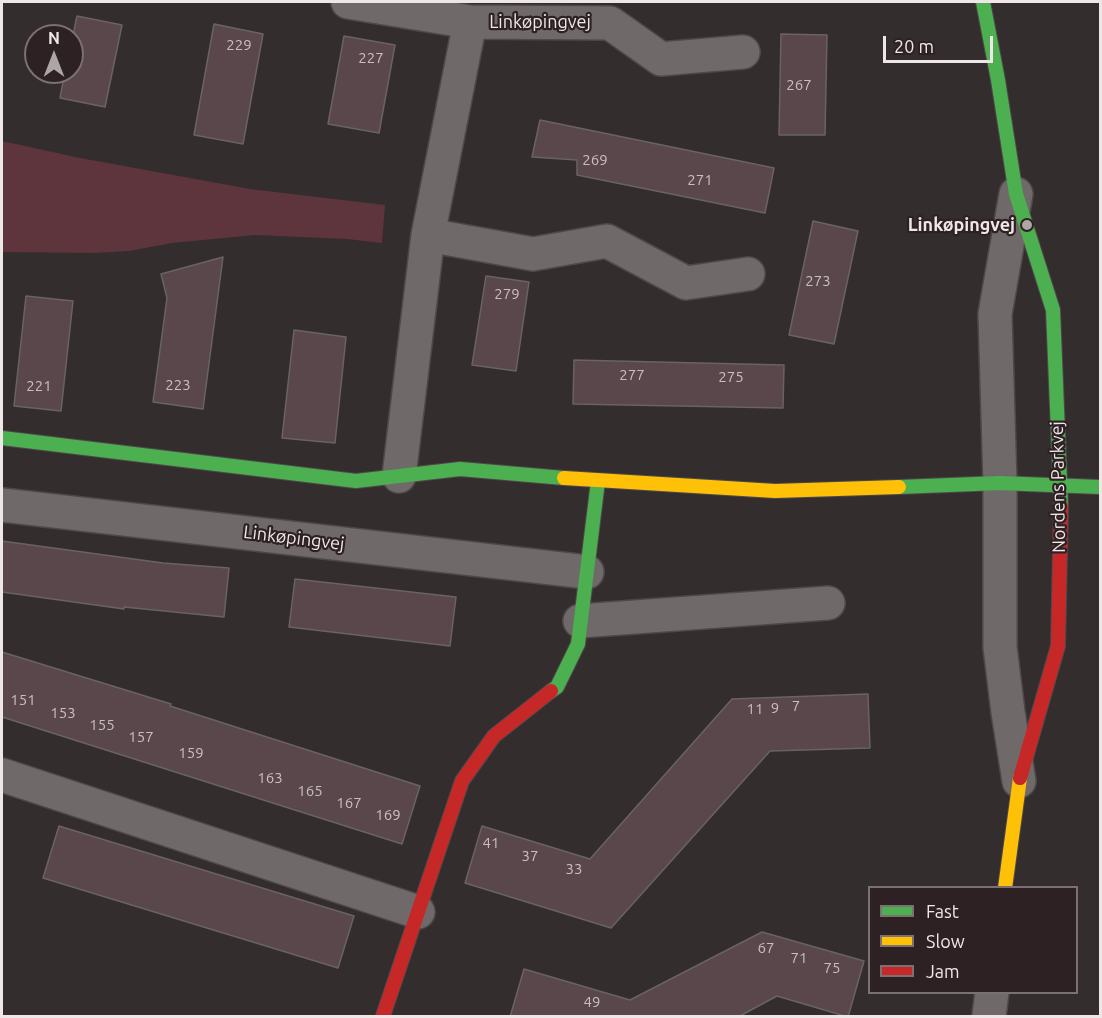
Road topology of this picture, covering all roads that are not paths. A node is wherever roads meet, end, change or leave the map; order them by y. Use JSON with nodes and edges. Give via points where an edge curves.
{"nodes":[{"id":1,"x":348,"y":2,"type":"edge"},
{"id":2,"x":982,"y":2,"type":"edge"},
{"id":3,"x":470,"y":22,"type":"junction"},
{"id":4,"x":743,"y":52,"type":"dead end"},
{"id":5,"x":1016,"y":194,"type":"junction"},
{"id":6,"x":428,"y":235,"type":"junction"},
{"id":7,"x":748,"y":274,"type":"dead end"},
{"id":8,"x":2,"y":438,"type":"edge"},
{"id":9,"x":399,"y":476,"type":"junction"},
{"id":10,"x":598,"y":481,"type":"junction"},
{"id":11,"x":1000,"y":483,"type":"junction"},
{"id":12,"x":1060,"y":484,"type":"junction"},
{"id":13,"x":1101,"y":487,"type":"edge"},
{"id":14,"x":2,"y":505,"type":"edge"},
{"id":15,"x":586,"y":572,"type":"junction"},
{"id":16,"x":828,"y":603,"type":"dead end"},
{"id":17,"x":580,"y":621,"type":"junction"},
{"id":18,"x":2,"y":775,"type":"edge"},
{"id":19,"x":1019,"y":781,"type":"junction"},
{"id":20,"x":1005,"y":886,"type":"edge"},
{"id":21,"x":418,"y":912,"type":"junction"},
{"id":22,"x":992,"y":994,"type":"edge"},
{"id":23,"x":383,"y":1017,"type":"edge"},
{"id":24,"x":989,"y":1017,"type":"edge"}],
"edges":[{"from":1,"to":3,"type":"street","name":"Linkøpingvej"},
{"from":2,"to":5,"type":"street","name":"Nordens Parkvej"},
{"from":3,"to":4,"type":"street","name":"Linkøpingvej","via":[[610,23],[661,58]]},
{"from":3,"to":6,"type":"street","name":"Linkøpingvej"},
{"from":5,"to":11,"type":"street","name":"Nordens Parkvej","via":[[995,314]]},
{"from":5,"to":12,"type":"street","name":"Nordens Parkvej","via":[[1053,310]]},
{"from":6,"to":7,"type":"street","via":[[532,254],[607,241],[686,283]]},
{"from":6,"to":9,"type":"street","name":"Linkøpingvej"},
{"from":8,"to":9,"type":"street","via":[[356,481]]},
{"from":9,"to":10,"type":"street","via":[[460,469]]},
{"from":10,"to":11,"type":"street","via":[[775,491]]},
{"from":10,"to":15,"type":"street"},
{"from":11,"to":12,"type":"street"},
{"from":11,"to":19,"type":"street","name":"Nordens Parkvej","via":[[1000,647]]},
{"from":12,"to":13,"type":"street"},
{"from":12,"to":19,"type":"street","name":"Nordens Parkvej","via":[[1058,646]]},
{"from":14,"to":15,"type":"street","name":"Linkøpingvej"},
{"from":15,"to":17,"type":"street"},
{"from":16,"to":17,"type":"street"},
{"from":17,"to":21,"type":"street","via":[[578,644],[557,687],[494,736],[462,781]]},
{"from":18,"to":21,"type":"street"},
{"from":19,"to":20,"type":"street","name":"Nordens Parkvej"},
{"from":21,"to":23,"type":"street"},
{"from":22,"to":24,"type":"street"}]}
